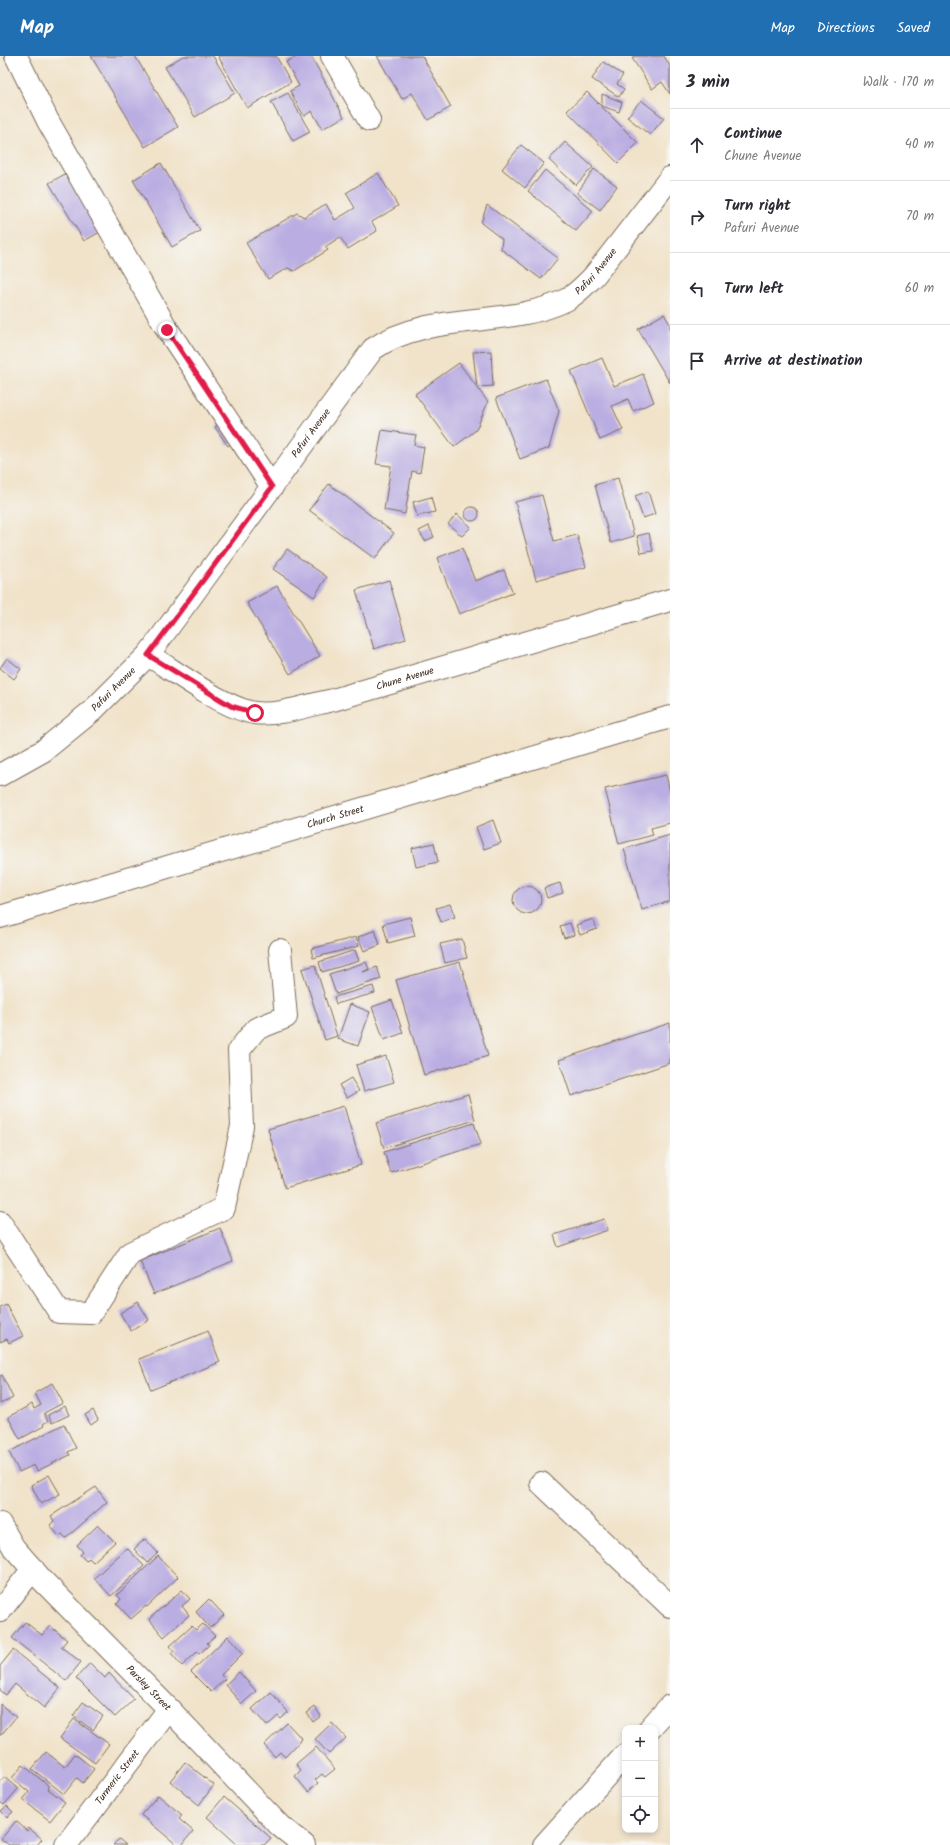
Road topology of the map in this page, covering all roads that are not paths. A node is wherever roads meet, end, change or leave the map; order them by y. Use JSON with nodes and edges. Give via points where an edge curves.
{"nodes":[{"id":1,"x":16,"y":56,"type":"edge"},
{"id":2,"x":332,"y":56,"type":"edge"},
{"id":3,"x":369,"y":120,"type":"dead end"},
{"id":4,"x":670,"y":178,"type":"edge"},
{"id":5,"x":272,"y":487,"type":"junction"},
{"id":6,"x":670,"y":600,"type":"edge"},
{"id":7,"x":148,"y":655,"type":"junction"},
{"id":8,"x":670,"y":717,"type":"edge"},
{"id":9,"x":0,"y":775,"type":"edge"},
{"id":10,"x":0,"y":917,"type":"edge"},
{"id":11,"x":280,"y":950,"type":"dead end"},
{"id":12,"x":0,"y":1222,"type":"edge"},
{"id":13,"x":541,"y":1483,"type":"dead end"},
{"id":14,"x":0,"y":1524,"type":"edge"},
{"id":15,"x":33,"y":1569,"type":"junction"},
{"id":16,"x":670,"y":1606,"type":"edge"},
{"id":17,"x":0,"y":1611,"type":"edge"},
{"id":18,"x":670,"y":1706,"type":"edge"},
{"id":19,"x":170,"y":1710,"type":"junction"},
{"id":20,"x":653,"y":1725,"type":"edge"},
{"id":21,"x":622,"y":1758,"type":"edge"},
{"id":22,"x":297,"y":1843,"type":"edge"},
{"id":23,"x":66,"y":1845,"type":"edge"},
{"id":24,"x":544,"y":1845,"type":"edge"}],
"edges":[{"from":1,"to":5,"type":"street","via":[[48,122],[167,330]]},
{"from":2,"to":3,"type":"street"},
{"from":4,"to":5,"type":"street","name":"Pafuri Avenue","via":[[594,276],[567,299],[545,309],[420,328],[385,341],[373,349]]},
{"from":5,"to":7,"type":"street","name":"Pafuri Avenue"},
{"from":6,"to":7,"type":"street","name":"Chune Avenue","via":[[333,700],[281,712],[255,713],[231,706]]},
{"from":7,"to":9,"type":"street","name":"Pafuri Avenue","via":[[92,711],[42,751]]},
{"from":8,"to":10,"type":"street","name":"Church Street"},
{"from":11,"to":12,"type":"street","via":[[286,1017],[256,1029],[239,1050],[242,1126],[224,1208],[130,1253],[91,1313],[59,1312]]},
{"from":13,"to":16,"type":"street"},
{"from":14,"to":15,"type":"street","name":"Parsley Street","via":[[14,1548]]},
{"from":15,"to":17,"type":"street"},
{"from":15,"to":19,"type":"street","name":"Parsley Street"},
{"from":18,"to":20,"type":"street"},
{"from":19,"to":22,"type":"street","name":"Parsley Street"},
{"from":19,"to":23,"type":"street","name":"Turmeric Street"},
{"from":21,"to":24,"type":"street"}]}
